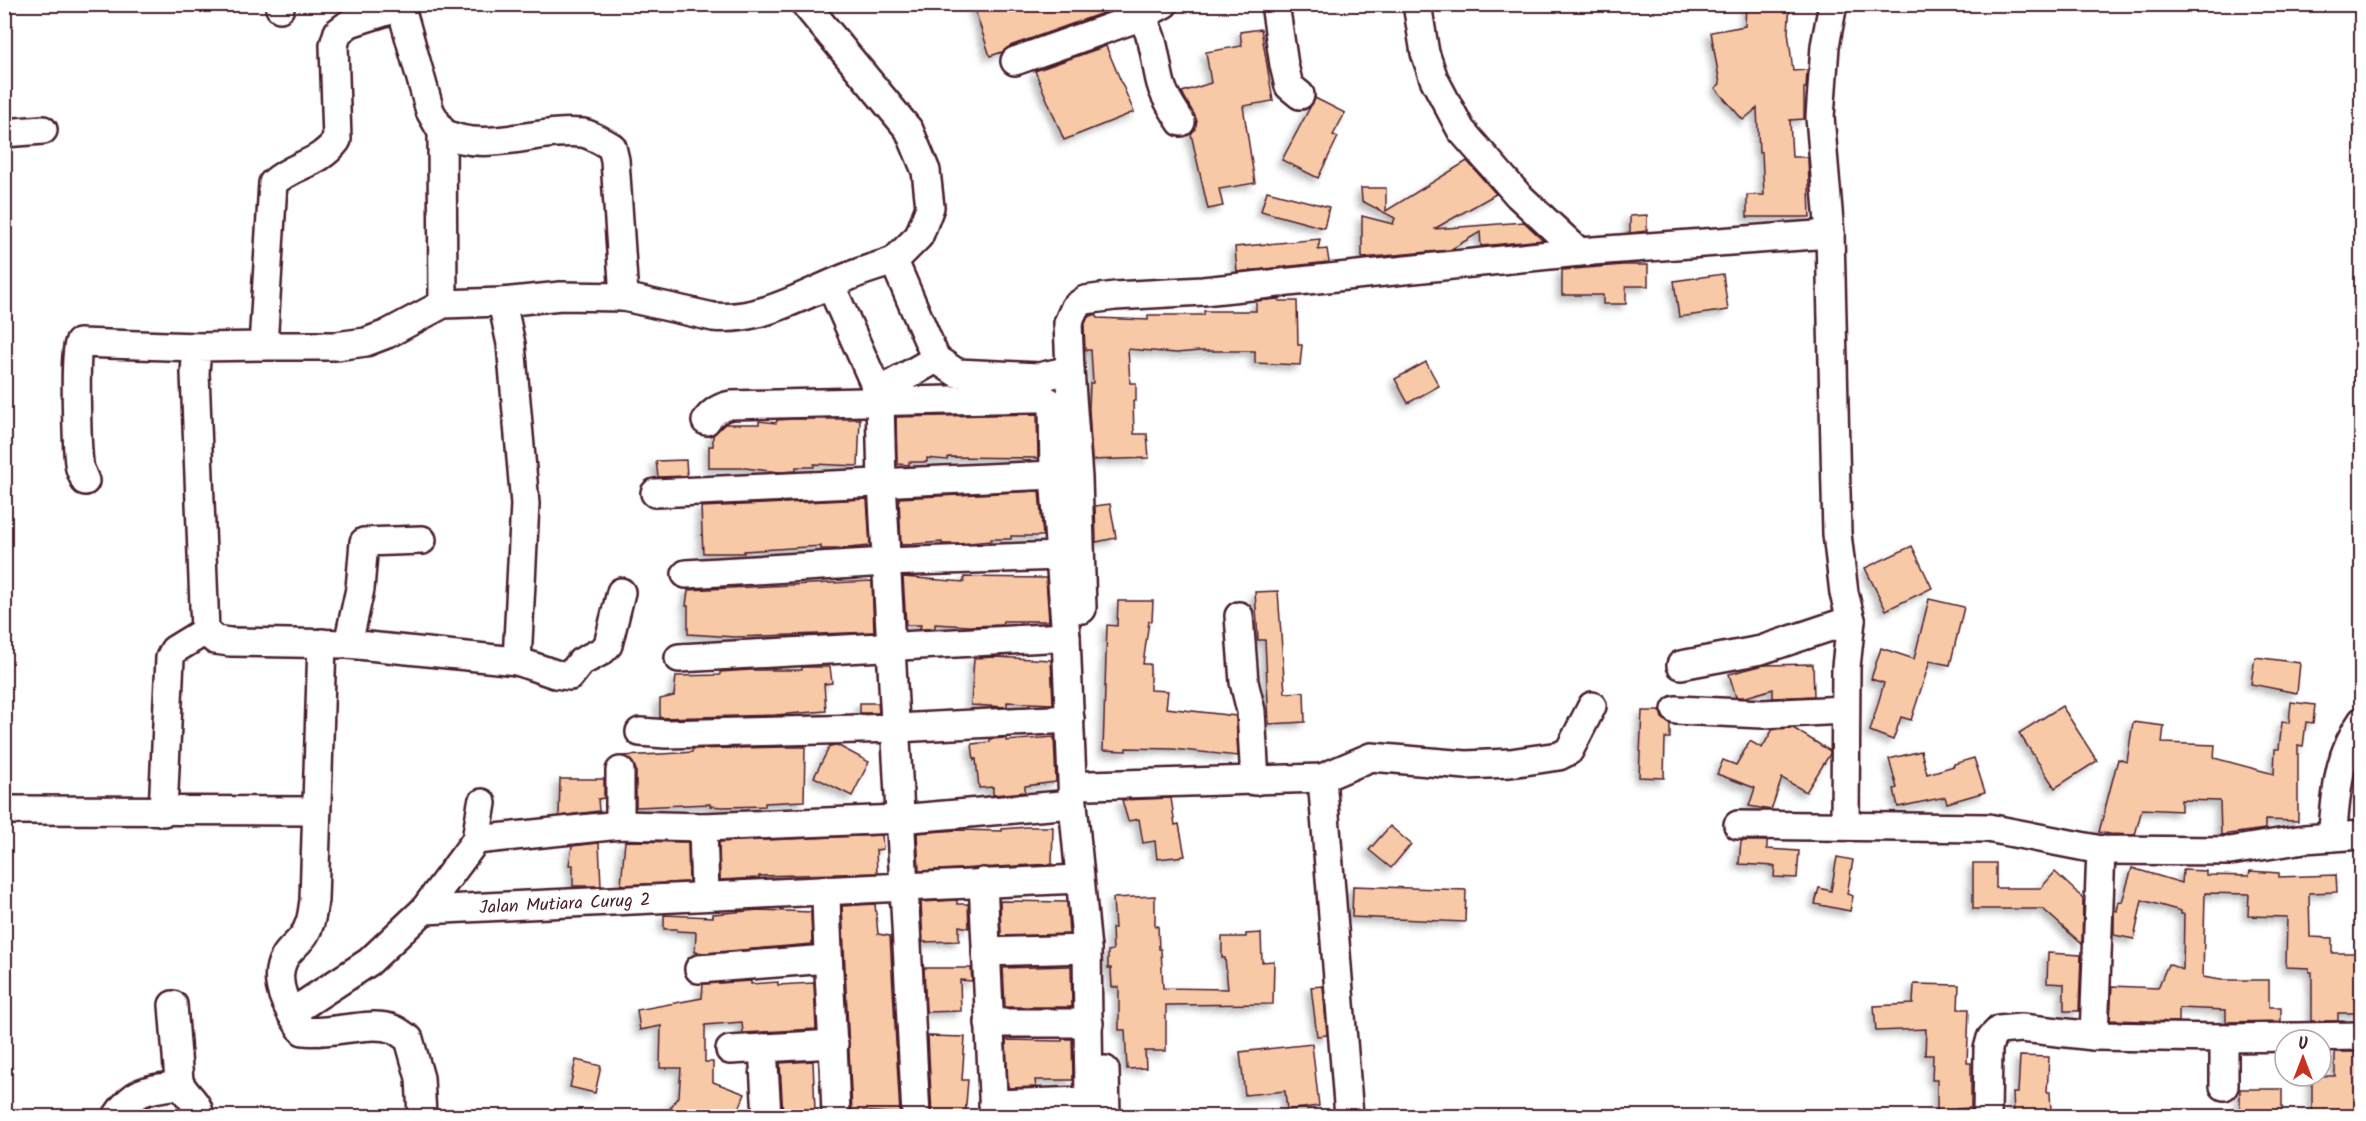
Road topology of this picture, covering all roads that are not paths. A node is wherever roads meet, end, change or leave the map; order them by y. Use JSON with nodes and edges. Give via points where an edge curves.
{"nodes":[{"id":1,"x":805,"y":4,"type":"edge"},
{"id":2,"x":1275,"y":4,"type":"edge"},
{"id":3,"x":1417,"y":4,"type":"edge"},
{"id":4,"x":1833,"y":4,"type":"edge"},
{"id":5,"x":400,"y":6,"type":"edge"},
{"id":6,"x":1152,"y":10,"type":"edge"},
{"id":7,"x":1015,"y":61,"type":"dead end"},
{"id":8,"x":1300,"y":94,"type":"dead end"},
{"id":9,"x":1181,"y":122,"type":"dead end"},
{"id":10,"x":43,"y":130,"type":"dead end"},
{"id":11,"x":442,"y":132,"type":"junction"},
{"id":12,"x":4,"y":133,"type":"edge"},
{"id":13,"x":1830,"y":234,"type":"junction"},
{"id":14,"x":1579,"y":252,"type":"junction"},
{"id":15,"x":894,"y":261,"type":"junction"},
{"id":16,"x":624,"y":297,"type":"junction"},
{"id":17,"x":836,"y":297,"type":"dead end"},
{"id":18,"x":502,"y":302,"type":"junction"},
{"id":19,"x":443,"y":304,"type":"junction"},
{"id":20,"x":263,"y":346,"type":"junction"},
{"id":21,"x":197,"y":347,"type":"junction"},
{"id":22,"x":936,"y":360,"type":"junction"},
{"id":23,"x":1070,"y":370,"type":"junction"},
{"id":24,"x":879,"y":397,"type":"junction"},
{"id":25,"x":706,"y":421,"type":"dead end"},
{"id":26,"x":1054,"y":475,"type":"junction"},
{"id":27,"x":85,"y":481,"type":"dead end"},
{"id":28,"x":882,"y":483,"type":"junction"},
{"id":29,"x":655,"y":494,"type":"dead end"},
{"id":30,"x":422,"y":540,"type":"dead end"},
{"id":31,"x":1061,"y":556,"type":"junction"},
{"id":32,"x":887,"y":562,"type":"junction"},
{"id":33,"x":686,"y":574,"type":"dead end"},
{"id":34,"x":621,"y":592,"type":"dead end"},
{"id":35,"x":1239,"y":616,"type":"dead end"},
{"id":36,"x":1851,"y":620,"type":"junction"},
{"id":37,"x":205,"y":631,"type":"junction"},
{"id":38,"x":1066,"y":637,"type":"junction"},
{"id":39,"x":335,"y":644,"type":"junction"},
{"id":40,"x":891,"y":646,"type":"junction"},
{"id":41,"x":679,"y":658,"type":"dead end"},
{"id":42,"x":517,"y":661,"type":"junction"},
{"id":43,"x":1681,"y":665,"type":"dead end"},
{"id":44,"x":1592,"y":706,"type":"dead end"},
{"id":45,"x":1676,"y":710,"type":"dead end"},
{"id":46,"x":1845,"y":710,"type":"junction"},
{"id":47,"x":1070,"y":719,"type":"junction"},
{"id":48,"x":2361,"y":721,"type":"edge"},
{"id":49,"x":897,"y":728,"type":"junction"},
{"id":50,"x":640,"y":732,"type":"dead end"},
{"id":51,"x":620,"y":771,"type":"dead end"},
{"id":52,"x":1322,"y":778,"type":"junction"},
{"id":53,"x":1255,"y":781,"type":"junction"},
{"id":54,"x":1082,"y":794,"type":"junction"},
{"id":55,"x":482,"y":803,"type":"dead end"},
{"id":56,"x":4,"y":810,"type":"edge"},
{"id":57,"x":316,"y":811,"type":"junction"},
{"id":58,"x":163,"y":812,"type":"junction"},
{"id":59,"x":899,"y":819,"type":"junction"},
{"id":60,"x":620,"y":825,"type":"junction"},
{"id":61,"x":1738,"y":825,"type":"dead end"},
{"id":62,"x":1845,"y":825,"type":"junction"},
{"id":63,"x":704,"y":827,"type":"junction"},
{"id":64,"x":2361,"y":834,"type":"edge"},
{"id":65,"x":2332,"y":837,"type":"junction"},
{"id":66,"x":476,"y":840,"type":"junction"},
{"id":67,"x":2101,"y":850,"type":"junction"},
{"id":68,"x":1079,"y":879,"type":"junction"},
{"id":69,"x":983,"y":882,"type":"junction"},
{"id":70,"x":904,"y":887,"type":"junction"},
{"id":71,"x":826,"y":890,"type":"junction"},
{"id":72,"x":705,"y":896,"type":"junction"},
{"id":73,"x":424,"y":910,"type":"junction"},
{"id":74,"x":1087,"y":949,"type":"junction"},
{"id":75,"x":986,"y":952,"type":"junction"},
{"id":76,"x":827,"y":959,"type":"junction"},
{"id":77,"x":699,"y":969,"type":"dead end"},
{"id":78,"x":172,"y":1005,"type":"dead end"},
{"id":79,"x":291,"y":1013,"type":"junction"},
{"id":80,"x":989,"y":1023,"type":"junction"},
{"id":81,"x":1089,"y":1023,"type":"junction"},
{"id":82,"x":2094,"y":1036,"type":"junction"},
{"id":83,"x":2361,"y":1036,"type":"edge"},
{"id":84,"x":2224,"y":1038,"type":"junction"},
{"id":85,"x":834,"y":1044,"type":"junction"},
{"id":86,"x":763,"y":1048,"type":"junction"},
{"id":87,"x":730,"y":1050,"type":"dead end"},
{"id":88,"x":180,"y":1085,"type":"junction"},
{"id":89,"x":2224,"y":1086,"type":"dead end"},
{"id":90,"x":993,"y":1110,"type":"edge"},
{"id":91,"x":767,"y":1115,"type":"edge"},
{"id":92,"x":117,"y":1116,"type":"edge"},
{"id":93,"x":200,"y":1116,"type":"edge"},
{"id":94,"x":422,"y":1116,"type":"edge"},
{"id":95,"x":836,"y":1116,"type":"edge"},
{"id":96,"x":916,"y":1116,"type":"edge"},
{"id":97,"x":1106,"y":1116,"type":"edge"},
{"id":98,"x":1349,"y":1116,"type":"edge"},
{"id":99,"x":1987,"y":1116,"type":"edge"}],
"edges":[{"from":1,"to":15,"type":"street","via":[[909,130],[926,171],[930,207],[919,237]]},
{"from":2,"to":8,"type":"street","via":[[1289,86]]},
{"from":3,"to":14,"type":"street","via":[[1425,53],[1434,79],[1461,130],[1518,195]]},
{"from":4,"to":13,"type":"street","via":[[1825,46],[1820,117]]},
{"from":5,"to":11,"type":"street","via":[[430,111]]},
{"from":5,"to":20,"type":"street","via":[[350,23],[338,32],[334,45],[337,140],[328,152],[273,183]]},
{"from":6,"to":7,"type":"street"},
{"from":6,"to":9,"type":"street","via":[[1144,21],[1161,87]]},
{"from":10,"to":12,"type":"street"},
{"from":11,"to":16,"type":"street","via":[[455,139],[476,141],[584,133],[612,147]]},
{"from":11,"to":19,"type":"street"},
{"from":13,"to":14,"type":"street"},
{"from":13,"to":36,"type":"street","via":[[1837,534]]},
{"from":14,"to":23,"type":"street","via":[[1085,300],[1075,307],[1068,323]]},
{"from":15,"to":16,"type":"street","via":[[754,315],[713,317]]},
{"from":15,"to":22,"type":"street"},
{"from":16,"to":18,"type":"street","via":[[561,296]]},
{"from":17,"to":24,"type":"street"},
{"from":18,"to":19,"type":"street"},
{"from":18,"to":42,"type":"street","via":[[511,344],[525,504]]},
{"from":19,"to":20,"type":"street","via":[[366,342]]},
{"from":20,"to":21,"type":"street"},
{"from":21,"to":27,"type":"street","via":[[79,343],[76,440]]},
{"from":21,"to":37,"type":"street"},
{"from":22,"to":23,"type":"street","via":[[957,373],[977,375],[1039,377]]},
{"from":22,"to":24,"type":"street"},
{"from":23,"to":54,"type":"street","via":[[1078,478]]},
{"from":24,"to":25,"type":"street","via":[[731,405],[721,407]]},
{"from":24,"to":26,"type":"street","via":[[1048,400],[1053,404],[1054,415]]},
{"from":24,"to":28,"type":"street"},
{"from":26,"to":28,"type":"street"},
{"from":26,"to":31,"type":"street"},
{"from":28,"to":29,"type":"street"},
{"from":28,"to":32,"type":"street"},
{"from":30,"to":39,"type":"street","via":[[364,542],[360,589]]},
{"from":31,"to":32,"type":"street"},
{"from":31,"to":38,"type":"street"},
{"from":32,"to":33,"type":"street"},
{"from":32,"to":40,"type":"street"},
{"from":34,"to":42,"type":"street","via":[[608,645],[581,662],[570,676]]},
{"from":35,"to":53,"type":"street"},
{"from":36,"to":43,"type":"street","via":[[1761,650]]},
{"from":36,"to":46,"type":"street"},
{"from":37,"to":39,"type":"street","via":[[215,640],[230,642]]},
{"from":37,"to":58,"type":"street","via":[[174,650],[170,658]]},
{"from":38,"to":40,"type":"street"},
{"from":38,"to":47,"type":"street"},
{"from":39,"to":42,"type":"street"},
{"from":39,"to":57,"type":"street"},
{"from":40,"to":41,"type":"street"},
{"from":40,"to":49,"type":"street"},
{"from":44,"to":52,"type":"street","via":[[1569,750],[1559,756],[1466,765],[1371,757]]},
{"from":45,"to":46,"type":"street","via":[[1763,714]]},
{"from":46,"to":62,"type":"street"},
{"from":47,"to":49,"type":"street"},
{"from":47,"to":54,"type":"street"},
{"from":48,"to":65,"type":"street","via":[[2341,760]]},
{"from":49,"to":50,"type":"street"},
{"from":49,"to":59,"type":"street"},
{"from":51,"to":60,"type":"street"},
{"from":52,"to":53,"type":"street"},
{"from":52,"to":98,"type":"street"},
{"from":53,"to":54,"type":"street"},
{"from":54,"to":59,"type":"street"},
{"from":54,"to":68,"type":"street"},
{"from":54,"to":97,"type":"street"},
{"from":55,"to":66,"type":"street"},
{"from":56,"to":58,"type":"street"},
{"from":57,"to":58,"type":"street"},
{"from":57,"to":79,"type":"street","via":[[311,924],[284,957],[281,975],[282,994]]},
{"from":59,"to":63,"type":"street"},
{"from":59,"to":70,"type":"street"},
{"from":60,"to":63,"type":"street"},
{"from":60,"to":66,"type":"street"},
{"from":61,"to":62,"type":"street"},
{"from":62,"to":67,"type":"street","via":[[1988,828]]},
{"from":63,"to":72,"type":"street"},
{"from":64,"to":65,"type":"street"},
{"from":65,"to":67,"type":"street","via":[[2230,851]]},
{"from":66,"to":73,"type":"street"},
{"from":67,"to":82,"type":"street"},
{"from":68,"to":69,"type":"street","name":"Jalan Mutiara Curug 2"},
{"from":68,"to":74,"type":"street"},
{"from":69,"to":70,"type":"street","name":"Jalan Mutiara Curug 2"},
{"from":69,"to":75,"type":"street"},
{"from":70,"to":71,"type":"street","name":"Jalan Mutiara Curug 2"},
{"from":70,"to":96,"type":"street"},
{"from":71,"to":72,"type":"street","name":"Jalan Mutiara Curug 2"},
{"from":71,"to":76,"type":"street"},
{"from":72,"to":73,"type":"street","name":"Jalan Mutiara Curug 2"},
{"from":73,"to":79,"type":"street","via":[[369,962]]},
{"from":74,"to":75,"type":"street"},
{"from":74,"to":81,"type":"street"},
{"from":75,"to":80,"type":"street"},
{"from":76,"to":77,"type":"street"},
{"from":76,"to":85,"type":"street"},
{"from":78,"to":88,"type":"street"},
{"from":79,"to":94,"type":"street","via":[[303,1031],[380,1027],[393,1029],[409,1039],[420,1078]]},
{"from":80,"to":81,"type":"street"},
{"from":80,"to":90,"type":"street"},
{"from":81,"to":90,"type":"street","via":[[1088,1100]]},
{"from":82,"to":84,"type":"street"},
{"from":82,"to":99,"type":"street","via":[[2021,1028],[1999,1030],[1988,1049]]},
{"from":83,"to":84,"type":"street"},
{"from":84,"to":89,"type":"street"},
{"from":85,"to":86,"type":"street"},
{"from":85,"to":95,"type":"street"},
{"from":86,"to":87,"type":"street"},
{"from":86,"to":91,"type":"street"},
{"from":88,"to":92,"type":"street","via":[[140,1092]]},
{"from":88,"to":93,"type":"street","via":[[194,1099]]}]}
